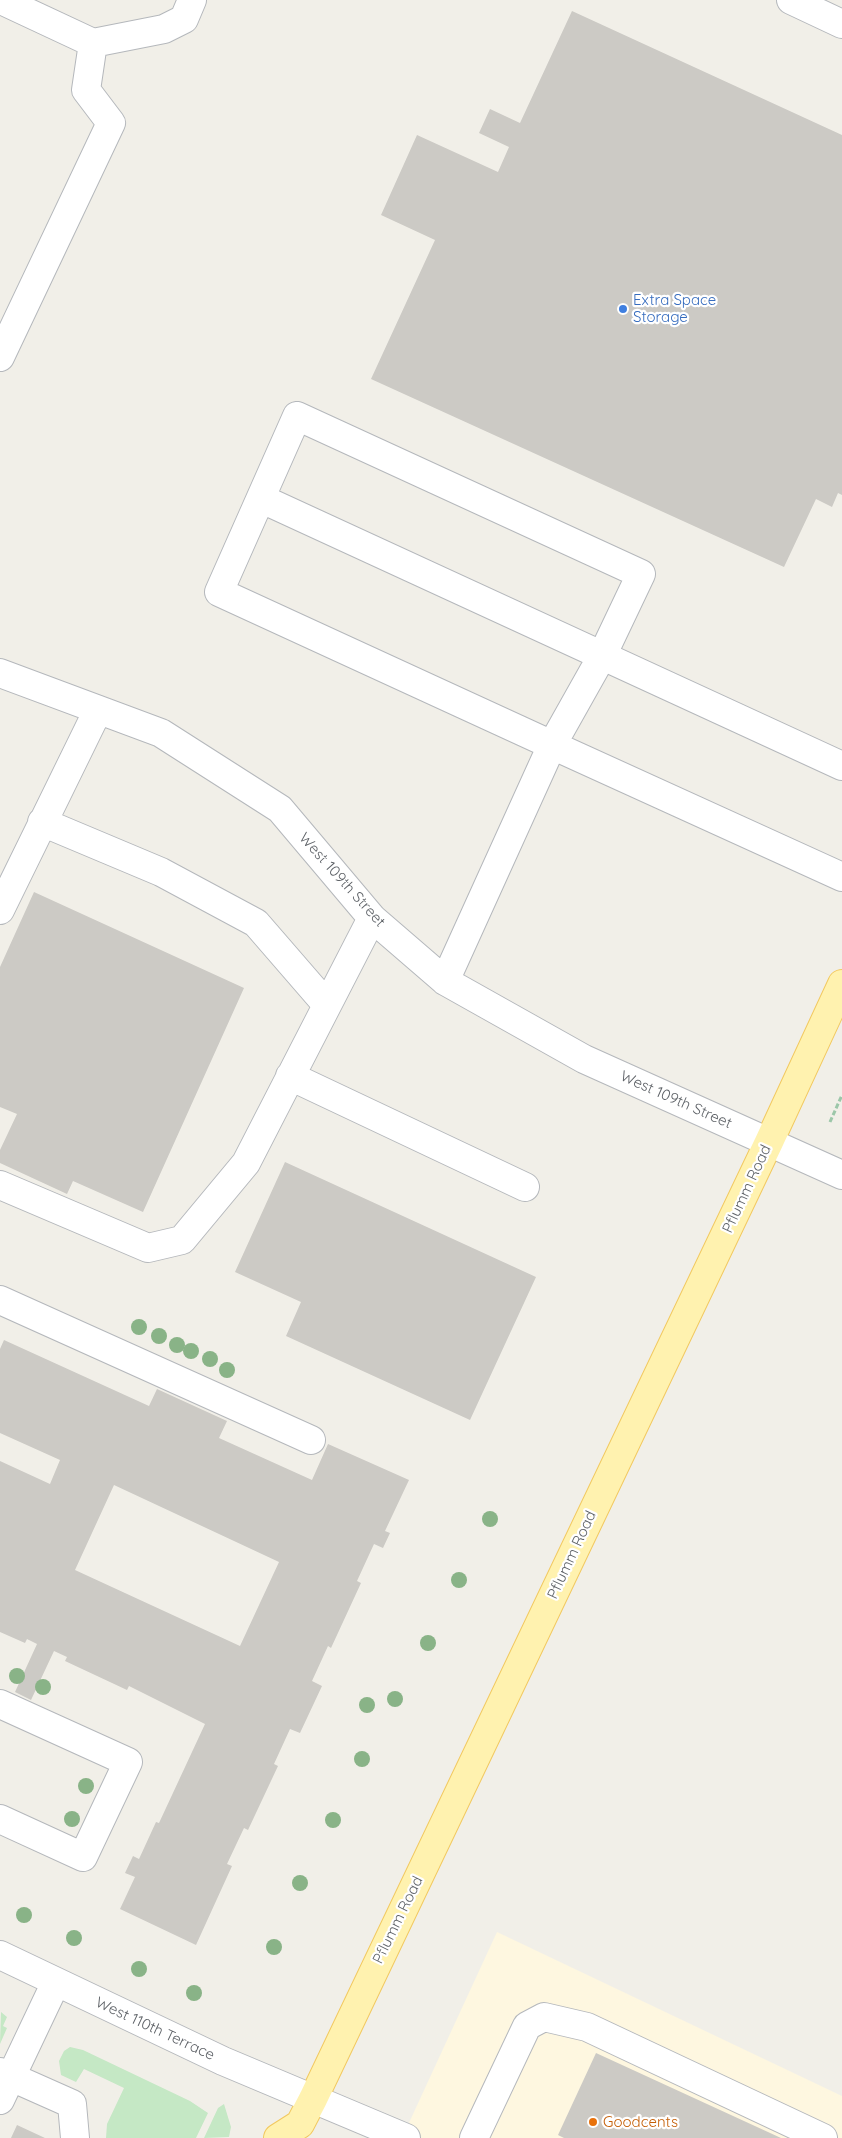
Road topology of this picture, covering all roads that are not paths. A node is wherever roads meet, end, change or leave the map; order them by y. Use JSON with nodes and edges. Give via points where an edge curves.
{"nodes":[{"id":1,"x":1,"y":0,"type":"edge"},
{"id":2,"x":192,"y":0,"type":"edge"},
{"id":3,"x":791,"y":0,"type":"edge"},
{"id":4,"x":842,"y":24,"type":"edge"},
{"id":5,"x":93,"y":43,"type":"junction"},
{"id":6,"x":0,"y":357,"type":"edge"},
{"id":7,"x":262,"y":499,"type":"junction"},
{"id":8,"x":602,"y":656,"type":"junction"},
{"id":9,"x":0,"y":673,"type":"edge"},
{"id":10,"x":98,"y":710,"type":"junction"},
{"id":11,"x":552,"y":745,"type":"junction"},
{"id":12,"x":842,"y":766,"type":"edge"},
{"id":13,"x":42,"y":822,"type":"junction"},
{"id":14,"x":842,"y":877,"type":"edge"},
{"id":15,"x":0,"y":910,"type":"edge"},
{"id":16,"x":372,"y":918,"type":"junction"},
{"id":17,"x":445,"y":981,"type":"junction"},
{"id":18,"x":842,"y":984,"type":"edge"},
{"id":19,"x":328,"y":1005,"type":"junction"},
{"id":20,"x":290,"y":1076,"type":"junction"},
{"id":21,"x":769,"y":1142,"type":"junction"},
{"id":22,"x":842,"y":1175,"type":"edge"},
{"id":23,"x":0,"y":1185,"type":"edge"},
{"id":24,"x":525,"y":1187,"type":"dead end"},
{"id":25,"x":0,"y":1300,"type":"edge"},
{"id":26,"x":311,"y":1440,"type":"dead end"},
{"id":27,"x":0,"y":1704,"type":"edge"},
{"id":28,"x":0,"y":1819,"type":"edge"},
{"id":29,"x":0,"y":1955,"type":"edge"},
{"id":30,"x":56,"y":1982,"type":"junction"},
{"id":31,"x":4,"y":2083,"type":"edge"},
{"id":32,"x":313,"y":2099,"type":"junction"},
{"id":33,"x":294,"y":2133,"type":"edge"},
{"id":34,"x":75,"y":2138,"type":"edge"},
{"id":35,"x":406,"y":2138,"type":"edge"},
{"id":36,"x":474,"y":2138,"type":"edge"},
{"id":37,"x":823,"y":2138,"type":"edge"}],
"edges":[{"from":1,"to":5,"type":"street"},
{"from":2,"to":5,"type":"street","via":[[184,19],[164,29]]},
{"from":3,"to":4,"type":"street"},
{"from":5,"to":6,"type":"street","via":[[86,90],[111,123]]},
{"from":7,"to":8,"type":"street"},
{"from":7,"to":8,"type":"street","via":[[298,416],[642,574]]},
{"from":7,"to":11,"type":"street","via":[[219,592]]},
{"from":8,"to":11,"type":"street"},
{"from":8,"to":12,"type":"street"},
{"from":9,"to":10,"type":"street","name":"West 109th Street"},
{"from":10,"to":13,"type":"street"},
{"from":10,"to":16,"type":"street","name":"West 109th Street","via":[[160,733],[280,810]]},
{"from":11,"to":14,"type":"street"},
{"from":11,"to":17,"type":"street"},
{"from":13,"to":15,"type":"street"},
{"from":13,"to":19,"type":"street","via":[[161,872],[256,923]]},
{"from":16,"to":17,"type":"street","name":"West 109th Street"},
{"from":16,"to":19,"type":"street"},
{"from":17,"to":21,"type":"street","name":"West 109th Street","via":[[584,1059]]},
{"from":18,"to":21,"type":"main road","name":"Pflumm Road"},
{"from":19,"to":20,"type":"street"},
{"from":20,"to":23,"type":"street","via":[[246,1163],[182,1240],[148,1248]]},
{"from":20,"to":24,"type":"street"},
{"from":21,"to":22,"type":"street","name":"West 109th Street"},
{"from":21,"to":32,"type":"main road","name":"Pflumm Road"},
{"from":25,"to":26,"type":"street"},
{"from":27,"to":28,"type":"street","via":[[128,1762],[84,1857]]},
{"from":29,"to":30,"type":"street","name":"West 110th Terrace"},
{"from":30,"to":31,"type":"street"},
{"from":30,"to":32,"type":"street","name":"West 110th Terrace","via":[[223,2061]]},
{"from":31,"to":34,"type":"street","via":[[72,2104]]},
{"from":32,"to":33,"type":"main road","name":"Pflumm Road"},
{"from":32,"to":35,"type":"street","name":"West 110th Terrace"},
{"from":36,"to":37,"type":"street","via":[[526,2026],[544,2017],[587,2027]]}]}
